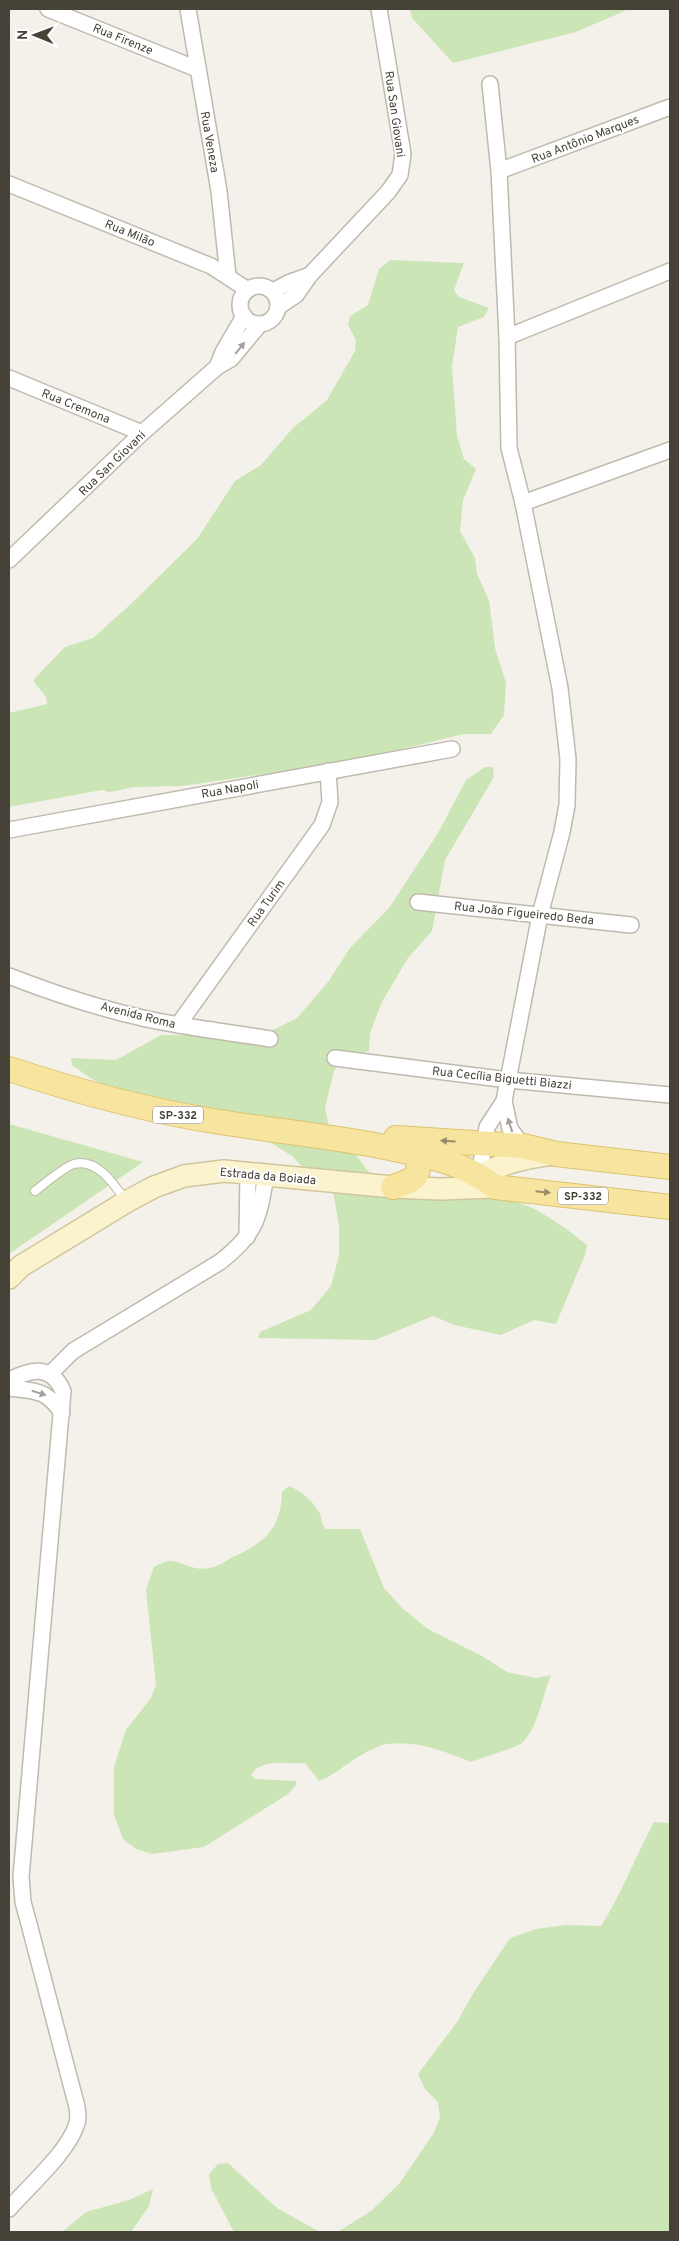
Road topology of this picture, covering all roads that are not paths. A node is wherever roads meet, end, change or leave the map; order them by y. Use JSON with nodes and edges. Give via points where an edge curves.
{"nodes":[{"id":1,"x":48,"y":9,"type":"edge"},
{"id":2,"x":188,"y":9,"type":"edge"},
{"id":3,"x":379,"y":9,"type":"edge"},
{"id":4,"x":197,"y":69,"type":"junction"},
{"id":5,"x":490,"y":84,"type":"dead end"},
{"id":6,"x":670,"y":107,"type":"edge"},
{"id":7,"x":500,"y":171,"type":"junction"},
{"id":8,"x":9,"y":184,"type":"edge"},
{"id":9,"x":670,"y":271,"type":"edge"},
{"id":10,"x":310,"y":275,"type":"junction"},
{"id":11,"x":228,"y":276,"type":"junction"},
{"id":12,"x":248,"y":290,"type":"junction"},
{"id":13,"x":273,"y":292,"type":"junction"},
{"id":14,"x":278,"y":307,"type":"junction"},
{"id":15,"x":244,"y":316,"type":"junction"},
{"id":16,"x":260,"y":324,"type":"junction"},
{"id":17,"x":507,"y":337,"type":"junction"},
{"id":18,"x":217,"y":367,"type":"junction"},
{"id":19,"x":9,"y":378,"type":"edge"},
{"id":20,"x":142,"y":433,"type":"junction"},
{"id":21,"x":670,"y":450,"type":"edge"},
{"id":22,"x":523,"y":503,"type":"junction"},
{"id":23,"x":9,"y":560,"type":"edge"},
{"id":24,"x":452,"y":749,"type":"dead end"},
{"id":25,"x":328,"y":771,"type":"junction"},
{"id":26,"x":9,"y":830,"type":"edge"},
{"id":27,"x":418,"y":902,"type":"dead end"},
{"id":28,"x":540,"y":915,"type":"junction"},
{"id":29,"x":631,"y":925,"type":"dead end"},
{"id":30,"x":9,"y":976,"type":"edge"},
{"id":31,"x":178,"y":1025,"type":"junction"},
{"id":32,"x":270,"y":1039,"type":"dead end"},
{"id":33,"x":335,"y":1058,"type":"dead end"},
{"id":34,"x":9,"y":1069,"type":"edge"},
{"id":35,"x":508,"y":1080,"type":"junction"},
{"id":36,"x":670,"y":1095,"type":"edge"},
{"id":37,"x":504,"y":1101,"type":"junction"},
{"id":38,"x":352,"y":1140,"type":"junction"},
{"id":39,"x":485,"y":1142,"type":"junction"},
{"id":40,"x":524,"y":1146,"type":"junction"},
{"id":41,"x":417,"y":1154,"type":"junction"},
{"id":42,"x":556,"y":1154,"type":"junction"},
{"id":43,"x":609,"y":1160,"type":"junction"},
{"id":44,"x":670,"y":1167,"type":"edge"},
{"id":45,"x":257,"y":1174,"type":"junction"},
{"id":46,"x":487,"y":1181,"type":"junction"},
{"id":47,"x":393,"y":1187,"type":"junction"},
{"id":48,"x":35,"y":1191,"type":"dead end"},
{"id":49,"x":605,"y":1199,"type":"junction"},
{"id":50,"x":126,"y":1202,"type":"junction"},
{"id":51,"x":670,"y":1207,"type":"edge"},
{"id":52,"x":9,"y":1278,"type":"edge"},
{"id":53,"x":50,"y":1374,"type":"junction"},
{"id":54,"x":9,"y":1380,"type":"edge"},
{"id":55,"x":9,"y":1388,"type":"edge"},
{"id":56,"x":62,"y":1413,"type":"junction"},
{"id":57,"x":9,"y":2209,"type":"edge"}],
"edges":[{"from":1,"to":4,"type":"street","name":"Rua Firenze"},
{"from":2,"to":4,"type":"street","name":"Rua Veneza"},
{"from":3,"to":10,"type":"street","name":"Rua San Giovani","via":[[403,154],[400,175]]},
{"from":4,"to":11,"type":"street","name":"Rua Veneza","via":[[219,191]]},
{"from":5,"to":7,"type":"street"},
{"from":6,"to":7,"type":"street","name":"Rua Antônio Marques"},
{"from":7,"to":17,"type":"street"},
{"from":8,"to":11,"type":"street","name":"Rua Milão","via":[[190,257]]},
{"from":9,"to":17,"type":"street"},
{"from":10,"to":13,"type":"street","name":"Rua San Giovani"},
{"from":10,"to":14,"type":"street","name":"Rua San Giovani","via":[[296,295]]},
{"from":11,"to":12,"type":"street","name":"Rua Milão"},
{"from":12,"to":13,"type":"street","via":[[261,286]]},
{"from":12,"to":15,"type":"street","via":[[241,305]]},
{"from":13,"to":14,"type":"street"},
{"from":14,"to":16,"type":"street","via":[[272,319]]},
{"from":15,"to":16,"type":"street"},
{"from":15,"to":18,"type":"street","name":"Rua San Giovani"},
{"from":18,"to":16,"type":"street","name":"Rua San Giovani","one_way":true,"via":[[231,359]]},
{"from":17,"to":22,"type":"street","via":[[507,433]]},
{"from":18,"to":20,"type":"street","name":"Rua San Giovani"},
{"from":19,"to":20,"type":"street","name":"Rua Cremona"},
{"from":20,"to":23,"type":"street","name":"Rua San Giovani"},
{"from":21,"to":22,"type":"street"},
{"from":22,"to":28,"type":"street","via":[[560,688],[568,758],[566,814]]},
{"from":24,"to":25,"type":"street","name":"Rua Napoli"},
{"from":25,"to":26,"type":"street","name":"Rua Napoli"},
{"from":25,"to":31,"type":"street","name":"Rua Turim","via":[[330,802],[322,824]]},
{"from":27,"to":28,"type":"street","name":"Rua João Figueiredo Beda"},
{"from":28,"to":29,"type":"street","name":"Rua João Figueiredo Beda"},
{"from":28,"to":35,"type":"street"},
{"from":30,"to":31,"type":"street","name":"Avenida Roma","via":[[77,999]]},
{"from":31,"to":32,"type":"street","name":"Avenida Roma"},
{"from":33,"to":35,"type":"street","name":"Rua Cecília Biguetti Biazzi"},
{"from":34,"to":38,"type":"main road","number":"SP-332","via":[[61,1086],[174,1114]]},
{"from":35,"to":36,"type":"street","name":"Rua Cecília Biguetti Biazzi"},
{"from":35,"to":37,"type":"street"},
{"from":37,"to":39,"type":"street","via":[[487,1127]]},
{"from":40,"to":37,"type":"street","one_way":true,"via":[[510,1129]]},
{"from":39,"to":38,"type":"main road","number":"SP-332","one_way":true,"via":[[411,1138]]},
{"from":38,"to":41,"type":"main road","number":"SP-332"},
{"from":39,"to":40,"type":"main road","number":"SP-332"},
{"from":39,"to":46,"type":"street"},
{"from":40,"to":42,"type":"main road","number":"SP-332"},
{"from":41,"to":46,"type":"main road","number":"SP-332","via":[[451,1162]]},
{"from":41,"to":47,"type":"main road","via":[[420,1168],[416,1176]]},
{"from":42,"to":43,"type":"main road","number":"SP-332"},
{"from":42,"to":46,"type":"main road","via":[[511,1162]]},
{"from":43,"to":44,"type":"main road","number":"SP-332"},
{"from":43,"to":49,"type":"main road"},
{"from":45,"to":47,"type":"main road","name":"Estrada da Boiada"},
{"from":45,"to":50,"type":"main road","name":"Estrada da Boiada","via":[[224,1171],[184,1176]]},
{"from":45,"to":53,"type":"street","via":[[247,1238],[220,1262],[73,1351]]},
{"from":46,"to":47,"type":"main road","name":"Estrada da Boiada","via":[[458,1189]]},
{"from":46,"to":49,"type":"main road","number":"SP-332","one_way":true},
{"from":48,"to":50,"type":"lane","via":[[73,1164],[85,1164],[97,1168]]},
{"from":49,"to":51,"type":"main road","number":"SP-332"},
{"from":50,"to":52,"type":"main road","name":"Estrada da Boiada","via":[[21,1266]]},
{"from":53,"to":54,"type":"street","via":[[28,1372]]},
{"from":53,"to":56,"type":"street","via":[[63,1391]]},
{"from":55,"to":56,"type":"street","one_way":true,"via":[[40,1391]]},
{"from":56,"to":57,"type":"street","via":[[21,1877],[28,1924],[78,2118],[72,2137],[61,2152]]}]}
